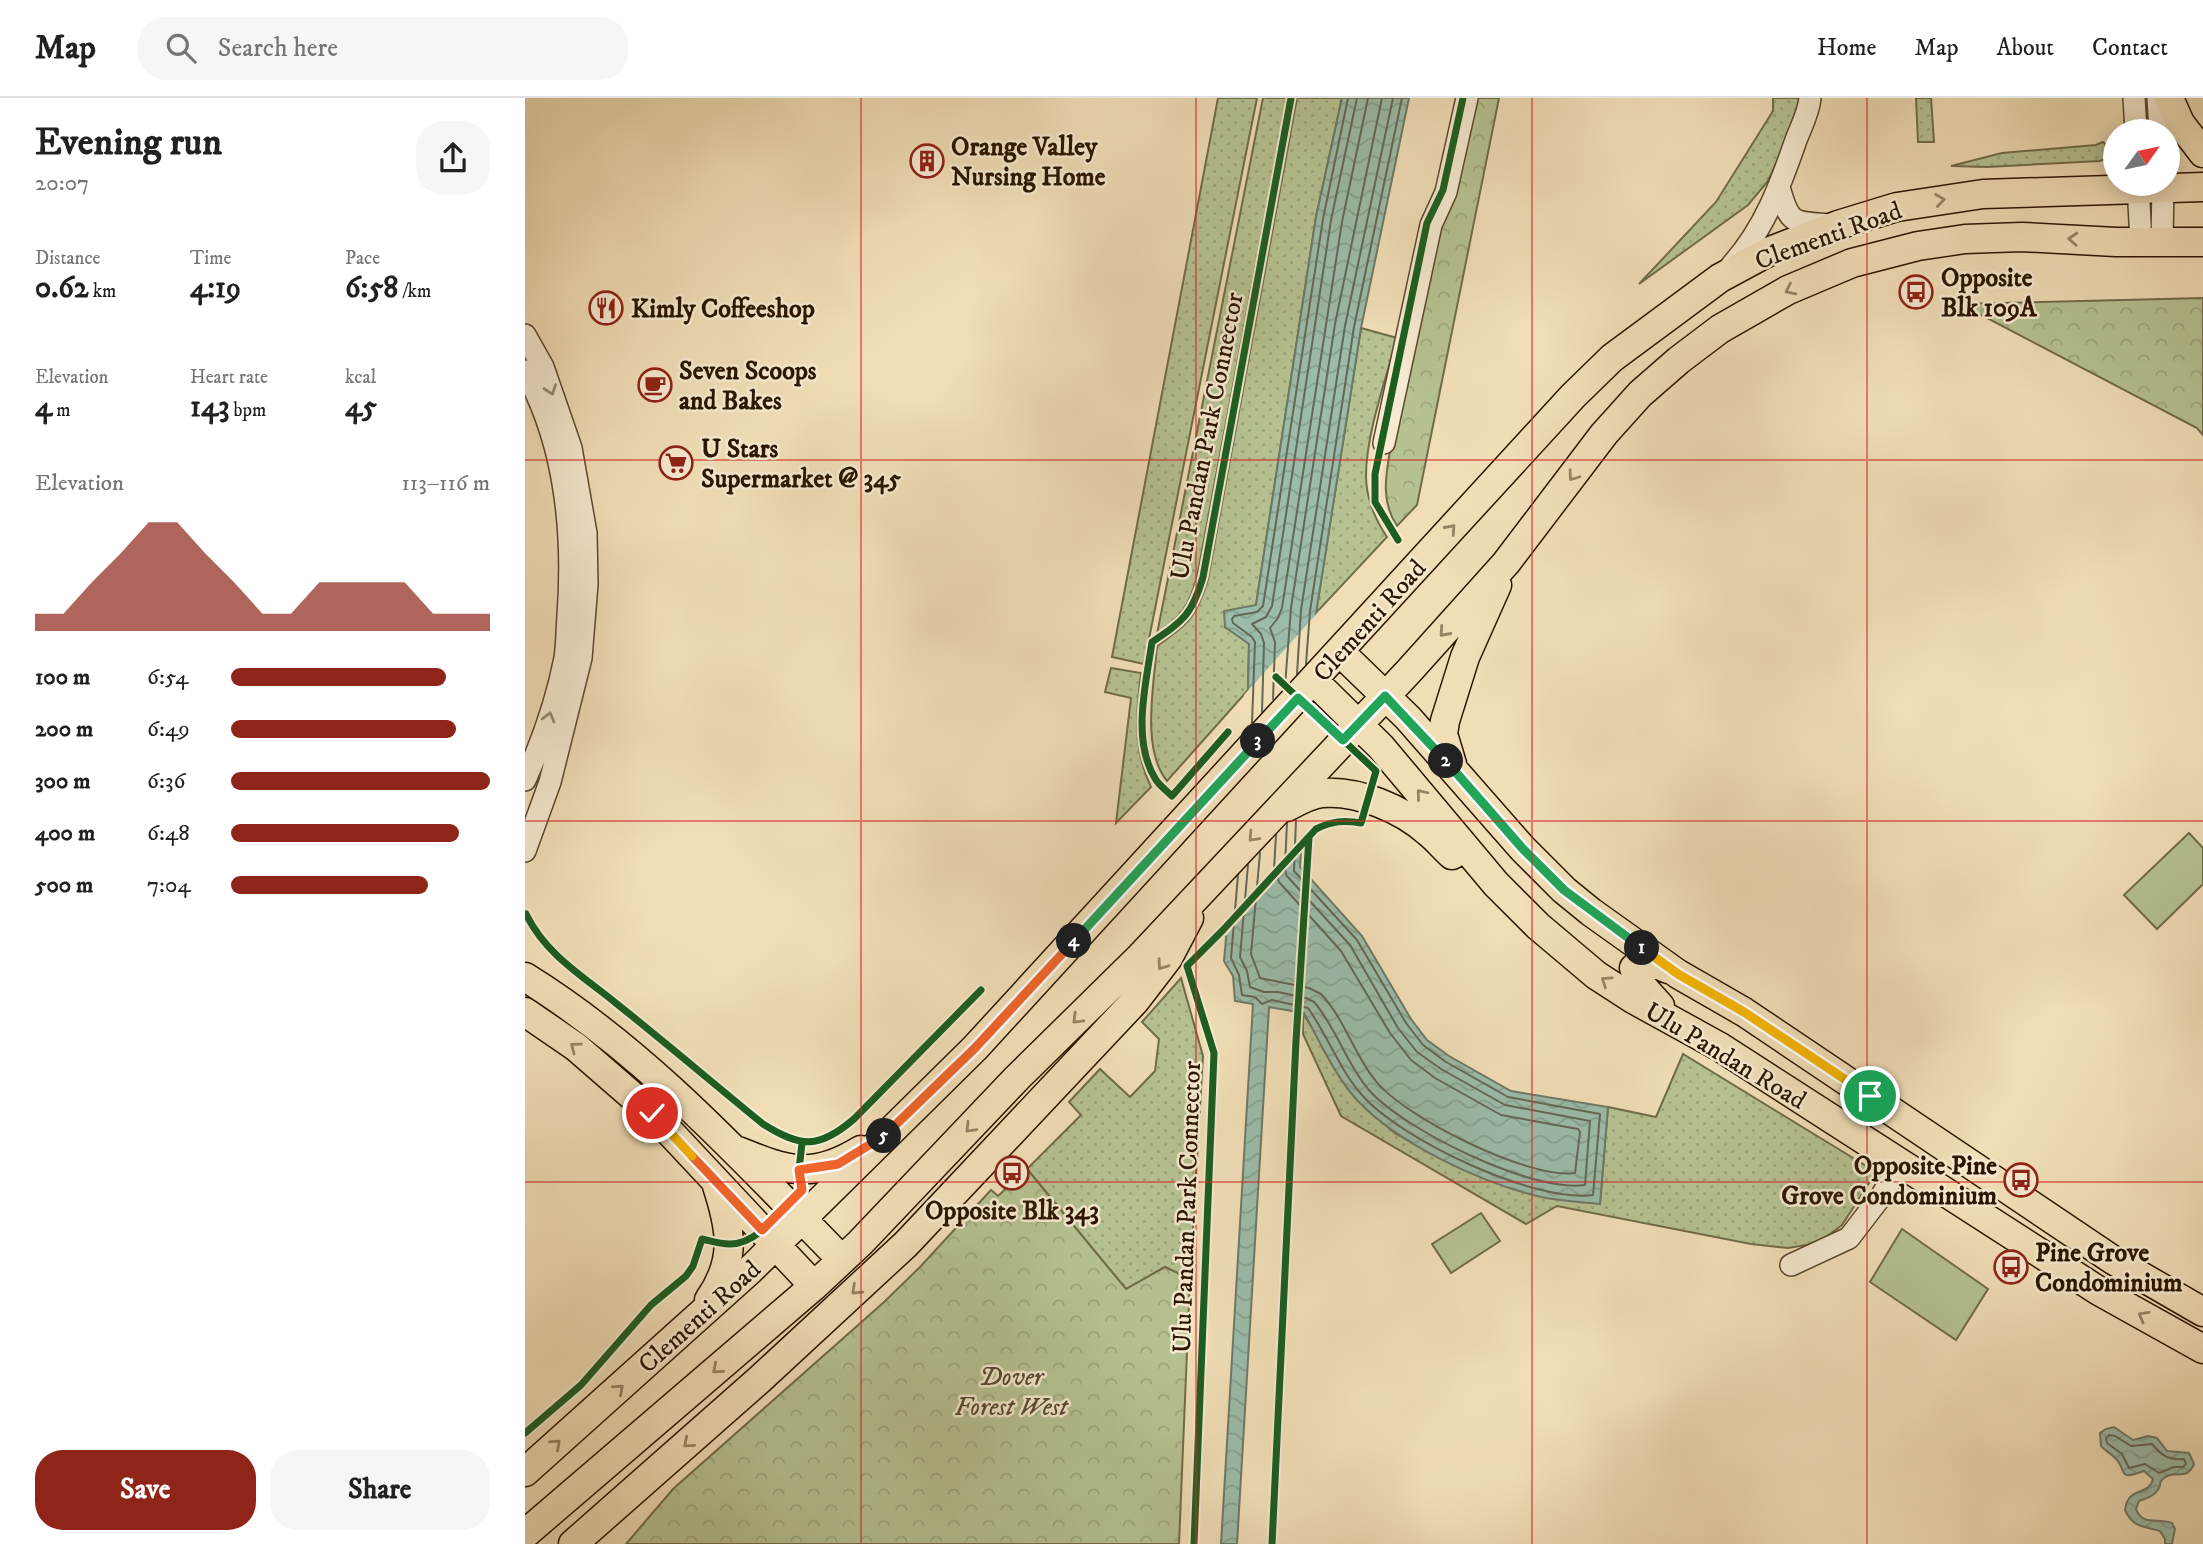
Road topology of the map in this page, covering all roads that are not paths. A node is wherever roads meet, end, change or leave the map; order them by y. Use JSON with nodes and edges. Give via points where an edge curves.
{"nodes":[{"id":1,"x":1467,"y":98,"type":"edge"},
{"id":2,"x":1810,"y":98,"type":"edge"},
{"id":3,"x":2134,"y":98,"type":"edge"},
{"id":4,"x":2158,"y":98,"type":"edge"},
{"id":5,"x":2169,"y":98,"type":"edge"},
{"id":6,"x":2135,"y":119,"type":"edge"},
{"id":7,"x":2159,"y":119,"type":"edge"},
{"id":8,"x":2203,"y":153,"type":"edge"},
{"id":9,"x":1779,"y":187,"type":"junction"},
{"id":10,"x":2181,"y":187,"type":"edge"},
{"id":11,"x":2203,"y":187,"type":"edge"},
{"id":12,"x":2103,"y":188,"type":"edge"},
{"id":13,"x":2151,"y":196,"type":"edge"},
{"id":14,"x":1838,"y":225,"type":"junction"},
{"id":15,"x":2152,"y":242,"type":"junction"},
{"id":16,"x":2203,"y":242,"type":"edge"},
{"id":17,"x":1720,"y":278,"type":"junction"},
{"id":18,"x":525,"y":335,"type":"edge"},
{"id":19,"x":525,"y":371,"type":"edge"},
{"id":20,"x":1384,"y":443,"type":"dead end"},
{"id":21,"x":1506,"y":563,"type":"junction"},
{"id":22,"x":1340,"y":652,"type":"junction"},
{"id":23,"x":1314,"y":681,"type":"junction"},
{"id":24,"x":1385,"y":696,"type":"junction"},
{"id":25,"x":1358,"y":725,"type":"junction"},
{"id":26,"x":1455,"y":771,"type":"junction"},
{"id":27,"x":525,"y":780,"type":"edge"},
{"id":28,"x":1275,"y":813,"type":"junction"},
{"id":29,"x":525,"y":851,"type":"edge"},
{"id":30,"x":1496,"y":884,"type":"junction"},
{"id":31,"x":1207,"y":885,"type":"junction"},
{"id":32,"x":525,"y":962,"type":"edge"},
{"id":33,"x":1678,"y":974,"type":"junction"},
{"id":34,"x":525,"y":976,"type":"edge"},
{"id":35,"x":553,"y":994,"type":"junction"},
{"id":36,"x":525,"y":1012,"type":"edge"},
{"id":37,"x":1686,"y":1029,"type":"junction"},
{"id":38,"x":887,"y":1135,"type":"junction"},
{"id":39,"x":733,"y":1149,"type":"junction"},
{"id":40,"x":1901,"y":1163,"type":"junction"},
{"id":41,"x":716,"y":1181,"type":"junction"},
{"id":42,"x":801,"y":1219,"type":"junction"},
{"id":43,"x":776,"y":1245,"type":"junction"},
{"id":44,"x":842,"y":1260,"type":"junction"},
{"id":45,"x":1791,"y":1265,"type":"dead end"},
{"id":46,"x":814,"y":1286,"type":"junction"},
{"id":47,"x":2203,"y":1312,"type":"edge"},
{"id":48,"x":696,"y":1320,"type":"junction"},
{"id":49,"x":2203,"y":1349,"type":"edge"},
{"id":50,"x":525,"y":1472,"type":"edge"},
{"id":51,"x":525,"y":1534,"type":"edge"},
{"id":52,"x":573,"y":1544,"type":"edge"}],
"edges":[{"from":1,"to":20,"type":"street","via":[[1446,192],[1431,225]]},
{"from":2,"to":9,"type":"street"},
{"from":3,"to":6,"type":"street"},
{"from":4,"to":7,"type":"street"},
{"from":5,"to":8,"type":"main road","via":[[2180,123]]},
{"from":9,"to":14,"type":"street","via":[[1791,219]]},
{"from":9,"to":17,"type":"street","via":[[1761,228]]},
{"from":10,"to":11,"type":"main road","name":"Clementi Road"},
{"from":14,"to":12,"type":"main road","name":"Clementi Road","one_way":true,"via":[[1897,207],[1983,194]]},
{"from":13,"to":15,"type":"street"},
{"from":14,"to":17,"type":"main road","name":"Clementi Road","via":[[1770,251]]},
{"from":15,"to":16,"type":"main road","name":"Clementi Road"},
{"from":15,"to":21,"type":"main road","name":"Clementi Road","one_way":true,"via":[[1965,239],[1852,263],[1788,290],[1720,329],[1640,394]]},
{"from":22,"to":17,"type":"main road","name":"Clementi Road","one_way":true,"via":[[1573,396],[1612,359]]},
{"from":18,"to":29,"type":"street","one_way":true,"via":[[543,367],[572,448],[586,533],[587,583],[581,658],[550,782]]},
{"from":27,"to":19,"type":"street","one_way":true,"via":[[543,740],[565,658],[570,583],[562,474],[550,428]]},
{"from":21,"to":24,"type":"main road","name":"Clementi Road","one_way":true},
{"from":21,"to":26,"type":"main road","via":[[1465,657],[1445,720],[1443,734]]},
{"from":22,"to":23,"type":"main road","name":"Clementi Road"},
{"from":22,"to":24,"type":"main road","name":"Ulu Pandan Road"},
{"from":23,"to":25,"type":"main road","name":"Ulu Pandan Road"},
{"from":23,"to":38,"type":"main road","name":"Clementi Road","via":[[975,1048]]},
{"from":24,"to":25,"type":"main road","name":"Clementi Road"},
{"from":24,"to":26,"type":"main road","name":"Ulu Pandan Road"},
{"from":25,"to":28,"type":"main road","name":"Clementi Road"},
{"from":30,"to":25,"type":"main road","name":"Ulu Pandan Road","one_way":true},
{"from":26,"to":33,"type":"main road","name":"Ulu Pandan Road","via":[[1564,890]]},
{"from":28,"to":30,"type":"main road","via":[[1320,793],[1368,800],[1405,816]]},
{"from":28,"to":31,"type":"main road","name":"Clementi Road","one_way":true},
{"from":37,"to":30,"type":"main road","name":"Ulu Pandan Road","one_way":true,"via":[[1596,975]]},
{"from":31,"to":44,"type":"main road","name":"Clementi Road","one_way":true},
{"from":31,"to":52,"type":"main road","name":"Clementi Road","one_way":true,"via":[[1168,958],[1135,1001],[906,1244]]},
{"from":32,"to":35,"type":"main road"},
{"from":33,"to":37,"type":"main road","via":[[1643,961],[1634,968],[1642,986]]},
{"from":33,"to":47,"type":"main road","name":"Ulu Pandan Road","via":[[1744,1012],[2113,1260]]},
{"from":34,"to":35,"type":"main road"},
{"from":35,"to":39,"type":"main road","via":[[642,1062]]},
{"from":41,"to":36,"type":"main road","one_way":true,"via":[[622,1085]]},
{"from":37,"to":40,"type":"main road","name":"Ulu Pandan Road"},
{"from":38,"to":39,"type":"main road","via":[[838,1164],[799,1170]]},
{"from":38,"to":42,"type":"main road","name":"Clementi Road"},
{"from":39,"to":42,"type":"main road"},
{"from":40,"to":45,"type":"street","via":[[1849,1238]]},
{"from":49,"to":40,"type":"main road","name":"Ulu Pandan Road","one_way":true,"via":[[2099,1291]]},
{"from":41,"to":43,"type":"main road"},
{"from":41,"to":48,"type":"main road","via":[[730,1244],[715,1292]]},
{"from":42,"to":43,"type":"main road","name":"Clementi Road"},
{"from":42,"to":44,"type":"main road"},
{"from":43,"to":46,"type":"main road"},
{"from":43,"to":48,"type":"main road","name":"Clementi Road"},
{"from":44,"to":46,"type":"main road","name":"Clementi Road"},
{"from":46,"to":51,"type":"main road","name":"Clementi Road","one_way":true},
{"from":50,"to":48,"type":"main road","name":"Clementi Road","one_way":true}]}
